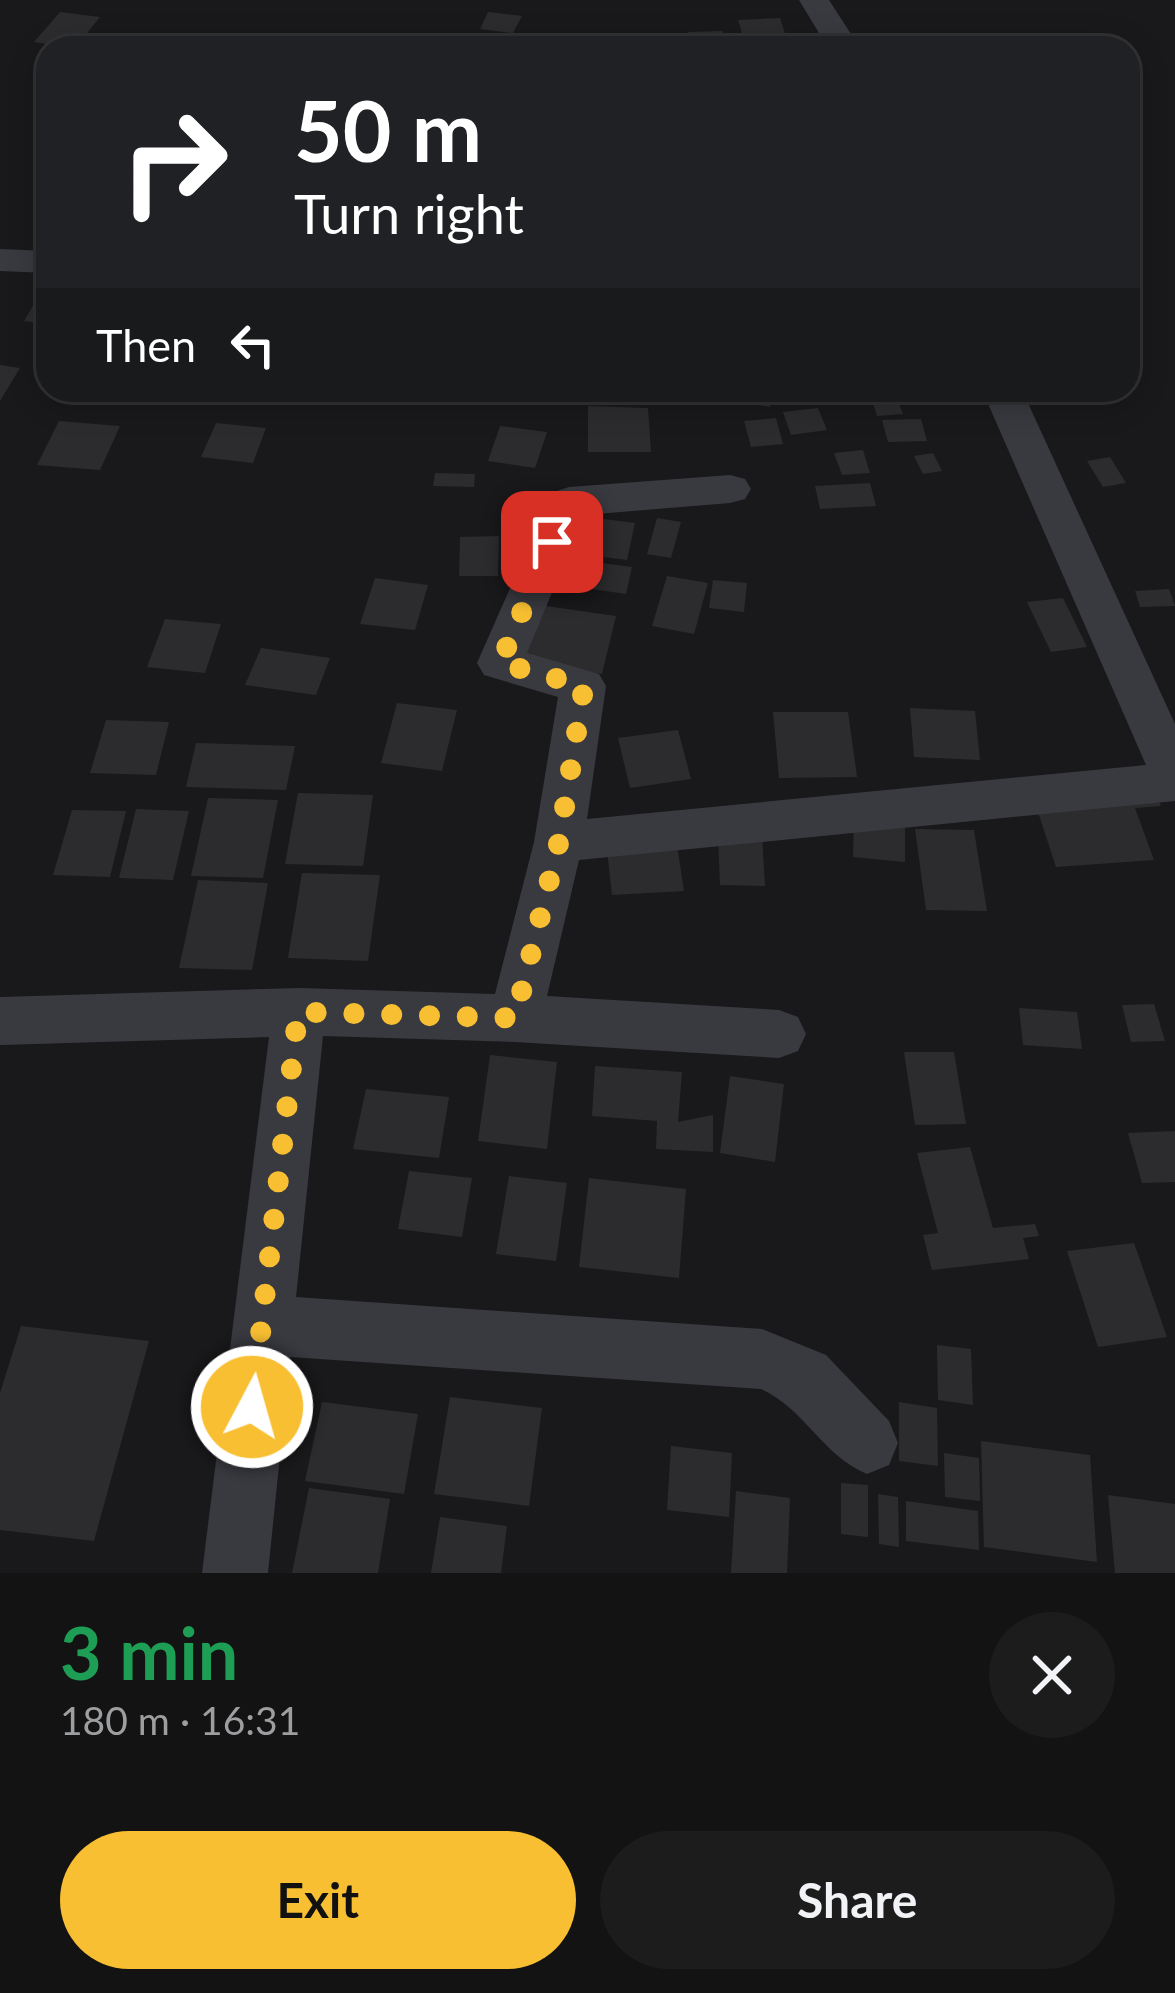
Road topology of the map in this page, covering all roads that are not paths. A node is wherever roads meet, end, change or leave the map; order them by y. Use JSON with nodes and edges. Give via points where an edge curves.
{"nodes":[{"id":1,"x":814,"y":0,"type":"edge"},
{"id":2,"x":836,"y":36,"type":"edge"},
{"id":3,"x":0,"y":260,"type":"edge"},
{"id":4,"x":36,"y":262,"type":"edge"},
{"id":5,"x":1007,"y":402,"type":"edge"},
{"id":6,"x":730,"y":489,"type":"dead end"},
{"id":7,"x":1175,"y":779,"type":"edge"},
{"id":8,"x":559,"y":842,"type":"junction"},
{"id":9,"x":298,"y":1012,"type":"junction"},
{"id":10,"x":515,"y":1018,"type":"junction"},
{"id":11,"x":0,"y":1022,"type":"edge"},
{"id":12,"x":779,"y":1034,"type":"dead end"},
{"id":13,"x":260,"y":1324,"type":"junction"},
{"id":14,"x":867,"y":1443,"type":"dead end"},
{"id":15,"x":235,"y":1573,"type":"edge"}],
"edges":[{"from":1,"to":2,"type":"street"},
{"from":3,"to":4,"type":"street"},
{"from":5,"to":7,"type":"street"},
{"from":6,"to":8,"type":"street","via":[[569,502],[500,663],[584,686]]},
{"from":7,"to":8,"type":"street"},
{"from":8,"to":10,"type":"street"},
{"from":9,"to":10,"type":"street"},
{"from":9,"to":11,"type":"street"},
{"from":9,"to":13,"type":"street"},
{"from":10,"to":12,"type":"street"},
{"from":13,"to":14,"type":"street","via":[[762,1359],[804,1377]]},
{"from":13,"to":15,"type":"street"}]}
